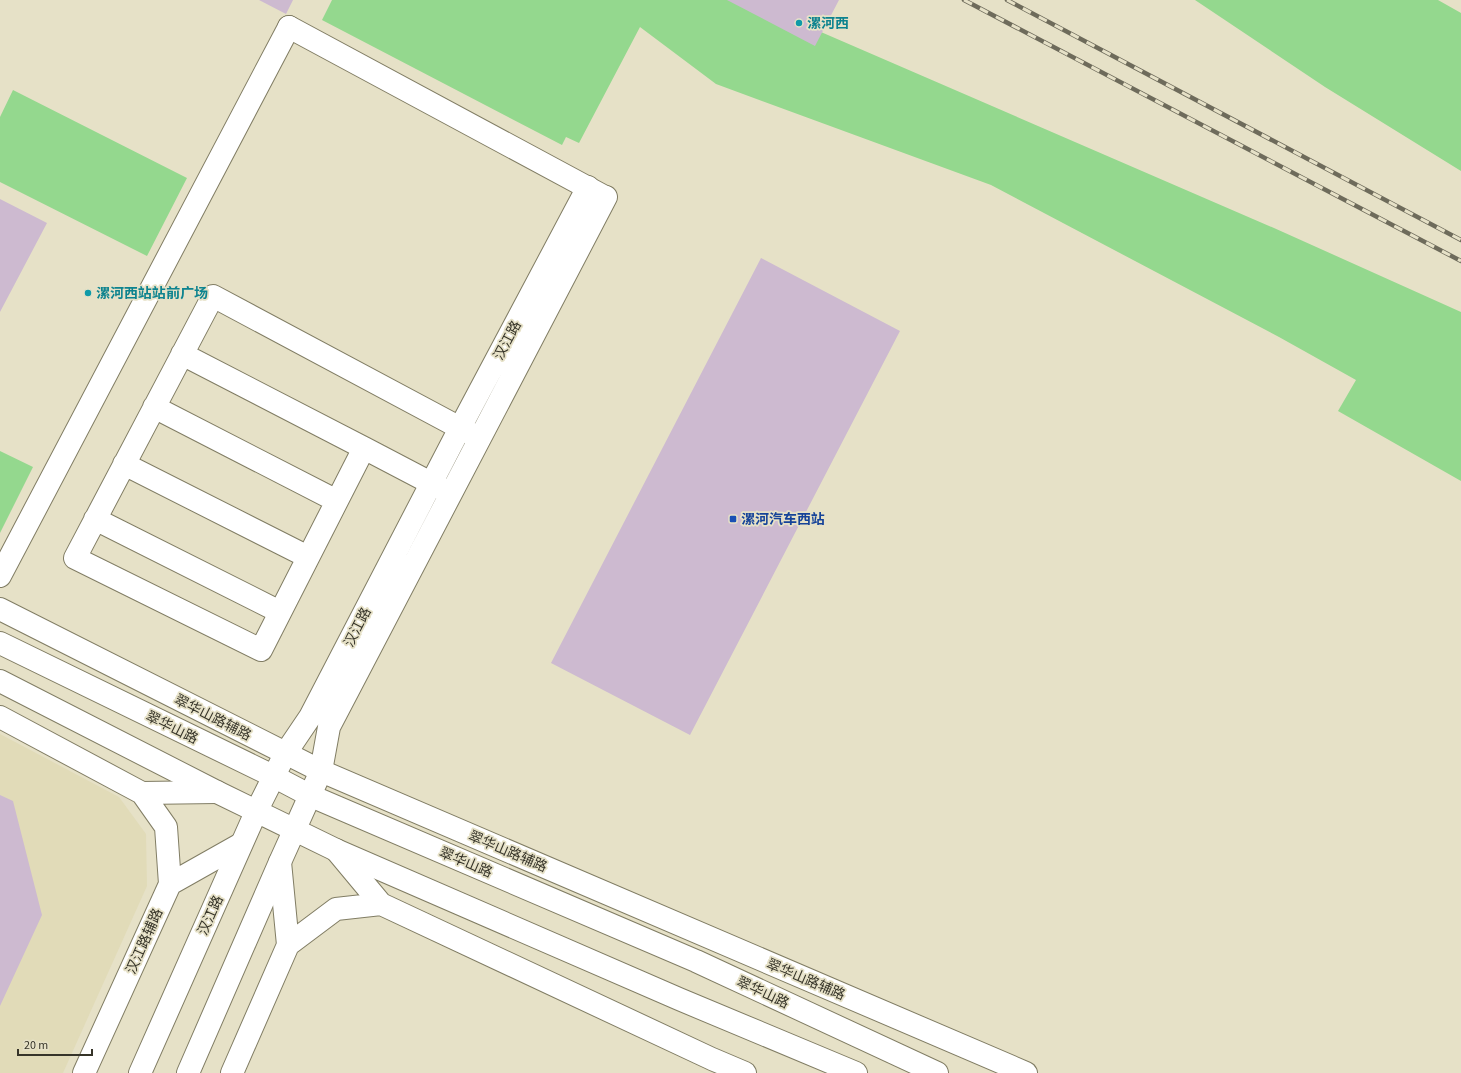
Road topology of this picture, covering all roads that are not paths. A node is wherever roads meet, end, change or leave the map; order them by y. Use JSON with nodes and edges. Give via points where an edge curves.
{"nodes":[{"id":1,"x":597,"y":192,"type":"junction"},
{"id":2,"x":182,"y":354,"type":"junction"},
{"id":3,"x":154,"y":407,"type":"junction"},
{"id":4,"x":460,"y":428,"type":"junction"},
{"id":5,"x":480,"y":438,"type":"junction"},
{"id":6,"x":364,"y":448,"type":"junction"},
{"id":7,"x":124,"y":464,"type":"junction"},
{"id":8,"x":432,"y":483,"type":"junction"},
{"id":9,"x":451,"y":493,"type":"junction"},
{"id":10,"x":337,"y":501,"type":"junction"},
{"id":11,"x":96,"y":519,"type":"junction"},
{"id":12,"x":308,"y":557,"type":"junction"},
{"id":13,"x":0,"y":576,"type":"edge"},
{"id":14,"x":0,"y":610,"type":"edge"},
{"id":15,"x":280,"y":612,"type":"junction"},
{"id":16,"x":0,"y":643,"type":"edge"},
{"id":17,"x":0,"y":681,"type":"edge"},
{"id":18,"x":0,"y":717,"type":"edge"},
{"id":19,"x":285,"y":754,"type":"junction"},
{"id":20,"x":322,"y":771,"type":"junction"},
{"id":21,"x":273,"y":776,"type":"junction"},
{"id":22,"x":217,"y":792,"type":"junction"},
{"id":23,"x":142,"y":793,"type":"junction"},
{"id":24,"x":311,"y":796,"type":"junction"},
{"id":25,"x":256,"y":812,"type":"junction"},
{"id":26,"x":295,"y":830,"type":"junction"},
{"id":27,"x":241,"y":844,"type":"junction"},
{"id":28,"x":336,"y":850,"type":"junction"},
{"id":29,"x":280,"y":862,"type":"junction"},
{"id":30,"x":170,"y":884,"type":"junction"},
{"id":31,"x":381,"y":904,"type":"junction"},
{"id":32,"x":288,"y":945,"type":"junction"},
{"id":33,"x":84,"y":1073,"type":"edge"},
{"id":34,"x":140,"y":1073,"type":"edge"},
{"id":35,"x":188,"y":1073,"type":"edge"},
{"id":36,"x":232,"y":1073,"type":"edge"},
{"id":37,"x":745,"y":1073,"type":"edge"},
{"id":38,"x":856,"y":1073,"type":"edge"},
{"id":39,"x":937,"y":1073,"type":"edge"},
{"id":40,"x":1026,"y":1073,"type":"edge"}],
"edges":[{"from":1,"to":4,"type":"street","name":"汉江路"},
{"from":1,"to":5,"type":"street","name":"汉江路"},
{"from":1,"to":13,"type":"street","via":[[289,28]]},
{"from":2,"to":3,"type":"street"},
{"from":2,"to":4,"type":"street","via":[[212,296]]},
{"from":2,"to":6,"type":"street"},
{"from":3,"to":7,"type":"street"},
{"from":3,"to":10,"type":"street"},
{"from":4,"to":5,"type":"street"},
{"from":4,"to":8,"type":"street","name":"汉江路"},
{"from":5,"to":9,"type":"street","name":"汉江路"},
{"from":6,"to":8,"type":"street"},
{"from":6,"to":10,"type":"street"},
{"from":7,"to":11,"type":"street"},
{"from":7,"to":12,"type":"street"},
{"from":8,"to":9,"type":"street"},
{"from":8,"to":19,"type":"street","name":"汉江路","via":[[310,717]]},
{"from":9,"to":20,"type":"street","name":"汉江路","via":[[329,727]]},
{"from":10,"to":12,"type":"street"},
{"from":11,"to":15,"type":"street"},
{"from":11,"to":15,"type":"street","via":[[75,558],[261,650]]},
{"from":12,"to":15,"type":"street"},
{"from":14,"to":19,"type":"street","name":"翠华山路辅路"},
{"from":16,"to":21,"type":"street","name":"翠华山路"},
{"from":17,"to":22,"type":"street"},
{"from":18,"to":23,"type":"street"},
{"from":19,"to":20,"type":"street","name":"翠华山路辅路"},
{"from":19,"to":21,"type":"street","name":"汉江路"},
{"from":20,"to":24,"type":"street","name":"汉江路"},
{"from":20,"to":40,"type":"street","name":"翠华山路辅路"},
{"from":21,"to":24,"type":"street","name":"翠华山路"},
{"from":21,"to":25,"type":"street","name":"汉江路"},
{"from":22,"to":23,"type":"street"},
{"from":22,"to":25,"type":"street"},
{"from":23,"to":30,"type":"street","via":[[166,827]]},
{"from":24,"to":26,"type":"street","name":"汉江路"},
{"from":24,"to":39,"type":"street","name":"翠华山路","via":[[696,961]]},
{"from":25,"to":26,"type":"street"},
{"from":25,"to":27,"type":"street","name":"汉江路"},
{"from":26,"to":28,"type":"street"},
{"from":26,"to":29,"type":"street","name":"汉江路"},
{"from":27,"to":30,"type":"street"},
{"from":27,"to":34,"type":"street","name":"汉江路"},
{"from":28,"to":31,"type":"street"},
{"from":28,"to":38,"type":"street"},
{"from":29,"to":32,"type":"street"},
{"from":29,"to":35,"type":"street","name":"汉江路"},
{"from":30,"to":33,"type":"street","name":"汉江路辅路"},
{"from":31,"to":32,"type":"street","via":[[336,909]]},
{"from":31,"to":37,"type":"street"},
{"from":32,"to":36,"type":"street"}]}
